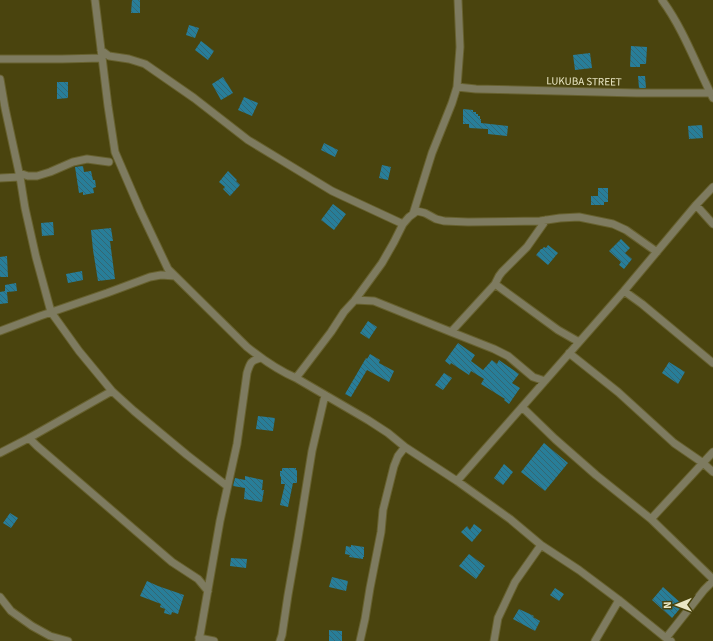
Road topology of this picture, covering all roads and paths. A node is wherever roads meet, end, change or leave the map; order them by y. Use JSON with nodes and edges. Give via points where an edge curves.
{"nodes":[{"id":1,"x":95,"y":0,"type":"edge"},
{"id":2,"x":458,"y":0,"type":"edge"},
{"id":3,"x":662,"y":0,"type":"edge"},
{"id":4,"x":101,"y":50,"type":"junction"},
{"id":5,"x":102,"y":58,"type":"junction"},
{"id":6,"x":0,"y":59,"type":"edge"},
{"id":7,"x":0,"y":79,"type":"edge"},
{"id":8,"x":457,"y":86,"type":"junction"},
{"id":9,"x":712,"y":96,"type":"edge"},
{"id":10,"x":109,"y":162,"type":"dead end"},
{"id":11,"x":20,"y":175,"type":"junction"},
{"id":12,"x":0,"y":178,"type":"edge"},
{"id":13,"x":713,"y":187,"type":"edge"},
{"id":14,"x":696,"y":205,"type":"junction"},
{"id":15,"x":413,"y":214,"type":"junction"},
{"id":16,"x":546,"y":220,"type":"junction"},
{"id":17,"x":403,"y":224,"type":"junction"},
{"id":18,"x":713,"y":224,"type":"edge"},
{"id":19,"x":657,"y":252,"type":"junction"},
{"id":20,"x":175,"y":276,"type":"junction"},
{"id":21,"x":495,"y":284,"type":"junction"},
{"id":22,"x":624,"y":290,"type":"junction"},
{"id":23,"x":355,"y":300,"type":"junction"},
{"id":24,"x":51,"y":312,"type":"junction"},
{"id":25,"x":0,"y":332,"type":"edge"},
{"id":26,"x":451,"y":332,"type":"junction"},
{"id":27,"x":579,"y":342,"type":"junction"},
{"id":28,"x":247,"y":348,"type":"junction"},
{"id":29,"x":569,"y":353,"type":"junction"},
{"id":30,"x":261,"y":358,"type":"junction"},
{"id":31,"x":713,"y":363,"type":"edge"},
{"id":32,"x":250,"y":364,"type":"junction"},
{"id":33,"x":296,"y":378,"type":"junction"},
{"id":34,"x":545,"y":381,"type":"junction"},
{"id":35,"x":112,"y":391,"type":"junction"},
{"id":36,"x":325,"y":395,"type":"junction"},
{"id":37,"x":522,"y":407,"type":"junction"},
{"id":38,"x":29,"y":438,"type":"junction"},
{"id":39,"x":398,"y":441,"type":"junction"},
{"id":40,"x":405,"y":447,"type":"junction"},
{"id":41,"x":713,"y":452,"type":"edge"},
{"id":42,"x":0,"y":453,"type":"edge"},
{"id":43,"x":398,"y":456,"type":"junction"},
{"id":44,"x":703,"y":463,"type":"junction"},
{"id":45,"x":713,"y":472,"type":"edge"},
{"id":46,"x":457,"y":481,"type":"junction"},
{"id":47,"x":227,"y":486,"type":"junction"},
{"id":48,"x":650,"y":519,"type":"junction"},
{"id":49,"x":541,"y":545,"type":"junction"},
{"id":50,"x":713,"y":580,"type":"edge"},
{"id":51,"x":208,"y":591,"type":"junction"},
{"id":52,"x":0,"y":597,"type":"edge"},
{"id":53,"x":619,"y":600,"type":"junction"},
{"id":54,"x":199,"y":639,"type":"edge"},
{"id":55,"x":669,"y":639,"type":"edge"},
{"id":56,"x":68,"y":641,"type":"edge"},
{"id":57,"x":214,"y":641,"type":"edge"},
{"id":58,"x":280,"y":641,"type":"edge"},
{"id":59,"x":360,"y":641,"type":"edge"},
{"id":60,"x":494,"y":641,"type":"edge"},
{"id":61,"x":594,"y":641,"type":"edge"}],
"edges":[{"from":1,"to":4,"type":"street"},
{"from":2,"to":8,"type":"street","via":[[460,47]]},
{"from":3,"to":9,"type":"street","via":[[690,48]]},
{"from":4,"to":5,"type":"street"},
{"from":4,"to":17,"type":"street","via":[[109,56],[145,64],[248,140],[332,191]]},
{"from":5,"to":6,"type":"street"},
{"from":5,"to":20,"type":"street","via":[[116,152],[168,270]]},
{"from":7,"to":11,"type":"street"},
{"from":8,"to":9,"type":"street","name":"LUKUBA STREET","via":[[476,89]]},
{"from":8,"to":15,"type":"street"},
{"from":10,"to":11,"type":"street","via":[[87,159],[37,176]]},
{"from":11,"to":12,"type":"street"},
{"from":11,"to":24,"type":"street","via":[[36,257]]},
{"from":13,"to":14,"type":"street"},
{"from":14,"to":18,"type":"street"},
{"from":14,"to":19,"type":"street"},
{"from":15,"to":16,"type":"street","via":[[417,211],[444,221]]},
{"from":15,"to":17,"type":"street"},
{"from":16,"to":19,"type":"street","via":[[579,217],[613,224]]},
{"from":16,"to":21,"type":"street","via":[[527,247],[502,272]]},
{"from":17,"to":23,"type":"street","via":[[382,263]]},
{"from":19,"to":22,"type":"street"},
{"from":20,"to":24,"type":"street","via":[[150,277]]},
{"from":20,"to":28,"type":"street"},
{"from":21,"to":26,"type":"street"},
{"from":21,"to":27,"type":"street","via":[[558,330]]},
{"from":22,"to":27,"type":"street"},
{"from":22,"to":31,"type":"street"},
{"from":23,"to":26,"type":"street","via":[[374,301]]},
{"from":23,"to":33,"type":"street"},
{"from":24,"to":25,"type":"street"},
{"from":24,"to":35,"type":"street"},
{"from":26,"to":34,"type":"street","via":[[508,356],[533,376]]},
{"from":27,"to":29,"type":"street"},
{"from":28,"to":30,"type":"street"},
{"from":28,"to":32,"type":"street"},
{"from":29,"to":34,"type":"street"},
{"from":29,"to":44,"type":"street","via":[[618,392],[674,443]]},
{"from":30,"to":32,"type":"street","via":[[253,360]]},
{"from":30,"to":33,"type":"street"},
{"from":32,"to":47,"type":"street","via":[[237,444]]},
{"from":33,"to":36,"type":"street"},
{"from":34,"to":37,"type":"street"},
{"from":35,"to":38,"type":"street"},
{"from":35,"to":47,"type":"street","via":[[134,412]]},
{"from":36,"to":39,"type":"street"},
{"from":36,"to":58,"type":"street","via":[[312,451]]},
{"from":37,"to":46,"type":"street"},
{"from":37,"to":48,"type":"street","via":[[572,454]]},
{"from":38,"to":42,"type":"street"},
{"from":38,"to":51,"type":"street","via":[[166,557],[198,579]]},
{"from":39,"to":40,"type":"street"},
{"from":39,"to":43,"type":"street"},
{"from":40,"to":43,"type":"street"},
{"from":40,"to":46,"type":"street"},
{"from":41,"to":44,"type":"street"},
{"from":43,"to":59,"type":"street","via":[[383,510]]},
{"from":44,"to":45,"type":"street"},
{"from":44,"to":48,"type":"street"},
{"from":46,"to":49,"type":"street"},
{"from":47,"to":51,"type":"street"},
{"from":48,"to":50,"type":"street"},
{"from":49,"to":53,"type":"street"},
{"from":49,"to":60,"type":"street","via":[[515,582],[498,618]]},
{"from":50,"to":55,"type":"street"},
{"from":51,"to":54,"type":"street"},
{"from":52,"to":56,"type":"street","via":[[11,611],[32,626],[50,636]]},
{"from":53,"to":55,"type":"street"},
{"from":53,"to":61,"type":"street"},
{"from":54,"to":57,"type":"street"}]}
